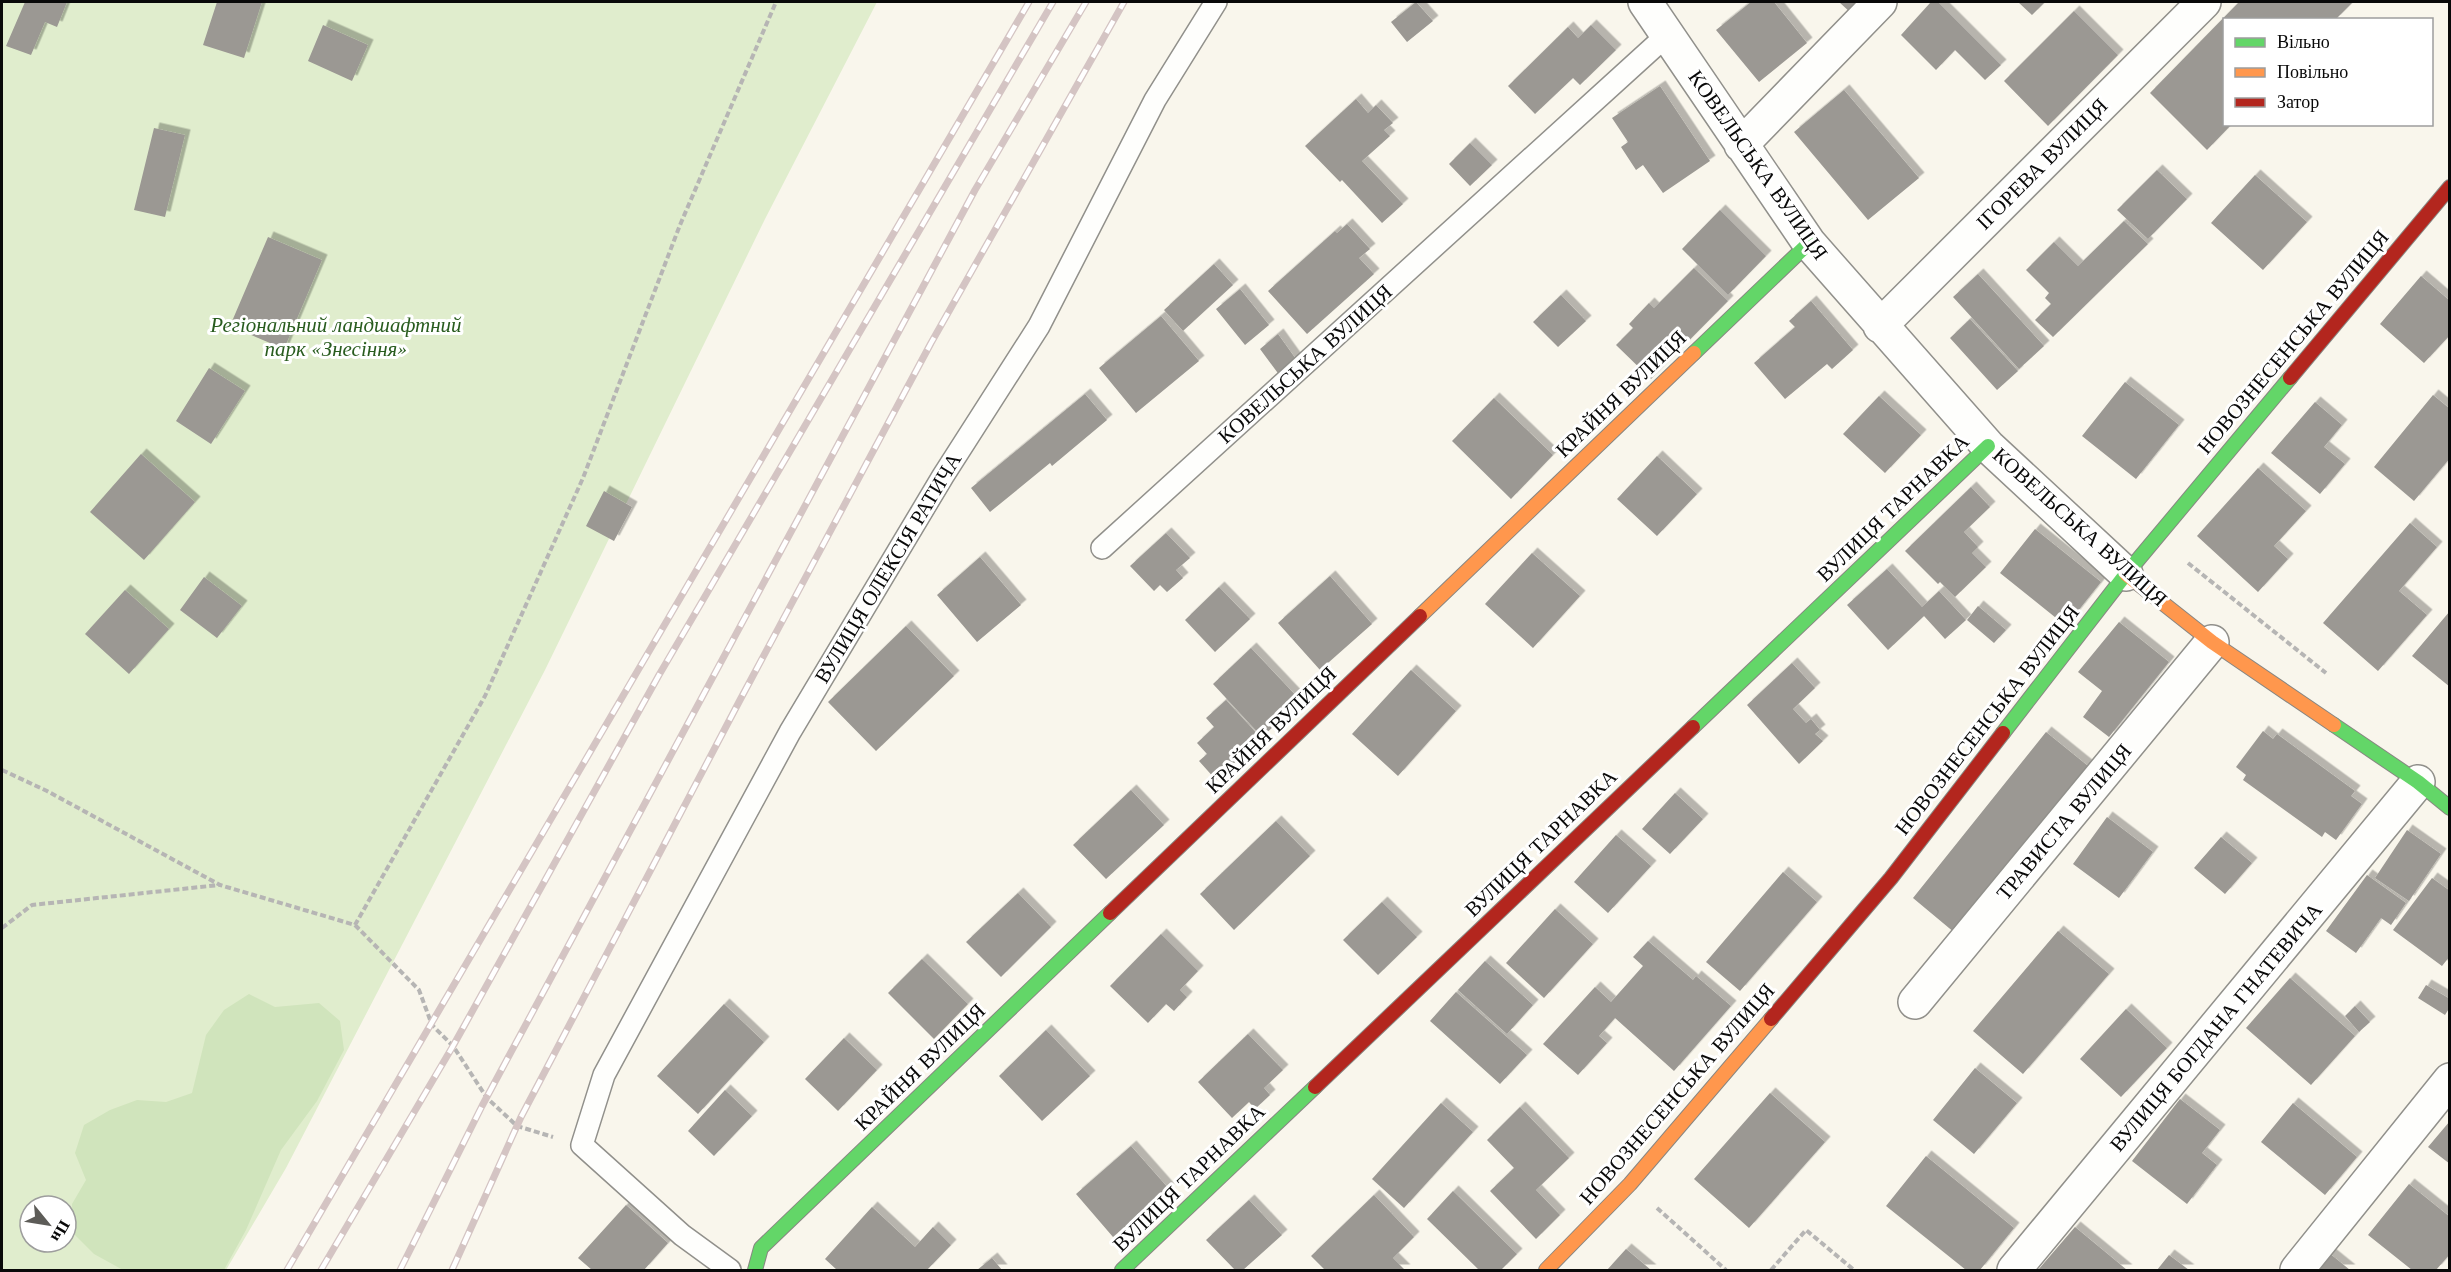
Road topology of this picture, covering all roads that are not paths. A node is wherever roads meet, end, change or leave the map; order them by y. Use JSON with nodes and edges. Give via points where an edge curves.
{"nodes":[{"id":1,"x":1216,"y":2,"type":"edge"},
{"id":2,"x":1645,"y":2,"type":"edge"},
{"id":3,"x":1880,"y":2,"type":"edge"},
{"id":4,"x":2204,"y":2,"type":"edge"},
{"id":5,"x":1667,"y":35,"type":"junction"},
{"id":6,"x":1741,"y":145,"type":"junction"},
{"id":7,"x":2450,"y":187,"type":"edge"},
{"id":8,"x":1809,"y":243,"type":"junction"},
{"id":9,"x":1881,"y":326,"type":"junction"},
{"id":10,"x":1988,"y":446,"type":"junction"},
{"id":11,"x":1102,"y":548,"type":"dead end"},
{"id":12,"x":2126,"y":574,"type":"junction"},
{"id":13,"x":2212,"y":642,"type":"junction"},
{"id":14,"x":2418,"y":782,"type":"junction"},
{"id":15,"x":2450,"y":808,"type":"edge"},
{"id":16,"x":1915,"y":1002,"type":"dead end"},
{"id":17,"x":2450,"y":1080,"type":"edge"},
{"id":18,"x":732,"y":1270,"type":"edge"},
{"id":19,"x":755,"y":1270,"type":"edge"},
{"id":20,"x":1122,"y":1270,"type":"edge"},
{"id":21,"x":1546,"y":1270,"type":"edge"},
{"id":22,"x":2014,"y":1270,"type":"edge"},
{"id":23,"x":2297,"y":1270,"type":"edge"}],
"edges":[{"from":1,"to":18,"type":"lane","name":"ВУЛИЦЯ ОЛЕКСІЯ РАТИЧА","via":[[1155,100],[1039,326],[943,476],[790,732],[604,1075],[582,1145],[682,1234]]},
{"from":2,"to":5,"type":"street","name":"КОВЕЛЬСЬКА ВУЛИЦЯ"},
{"from":3,"to":6,"type":"street"},
{"from":4,"to":9,"type":"street","name":"ІГОРЕВА ВУЛИЦЯ"},
{"from":5,"to":6,"type":"street","name":"КОВЕЛЬСЬКА ВУЛИЦЯ"},
{"from":5,"to":11,"type":"lane","name":"КОВЕЛЬСЬКА ВУЛИЦЯ"},
{"from":6,"to":8,"type":"street","name":"КОВЕЛЬСЬКА ВУЛИЦЯ"},
{"from":7,"to":12,"type":"street","name":"НОВОЗНЕСЕНСЬКА ВУЛИЦЯ"},
{"from":8,"to":9,"type":"street","name":"КОВЕЛЬСЬКА ВУЛИЦЯ"},
{"from":8,"to":19,"type":"street","name":"КРАЙНЯ ВУЛИЦЯ","via":[[761,1248]]},
{"from":9,"to":10,"type":"street","name":"КОВЕЛЬСЬКА ВУЛИЦЯ"},
{"from":10,"to":12,"type":"street","name":"КОВЕЛЬСЬКА ВУЛИЦЯ"},
{"from":10,"to":20,"type":"street","name":"ВУЛИЦЯ ТАРНАВКА"},
{"from":12,"to":13,"type":"street","name":"КОВЕЛЬСЬКА ВУЛИЦЯ"},
{"from":12,"to":21,"type":"street","name":"НОВОЗНЕСЕНСЬКА ВУЛИЦЯ","via":[[1891,878],[1630,1184]]},
{"from":13,"to":14,"type":"street","name":"КОВЕЛЬСЬКА ВУЛИЦЯ"},
{"from":13,"to":16,"type":"street","name":"ТРАВИСТА ВУЛИЦЯ"},
{"from":14,"to":15,"type":"street","name":"КОВЕЛЬСЬКА ВУЛИЦЯ"},
{"from":14,"to":22,"type":"street","name":"ВУЛИЦЯ БОГДАНА ГНАТЕВИЧА"},
{"from":17,"to":23,"type":"street"},
{"from":18,"to":19,"type":"lane"}]}
